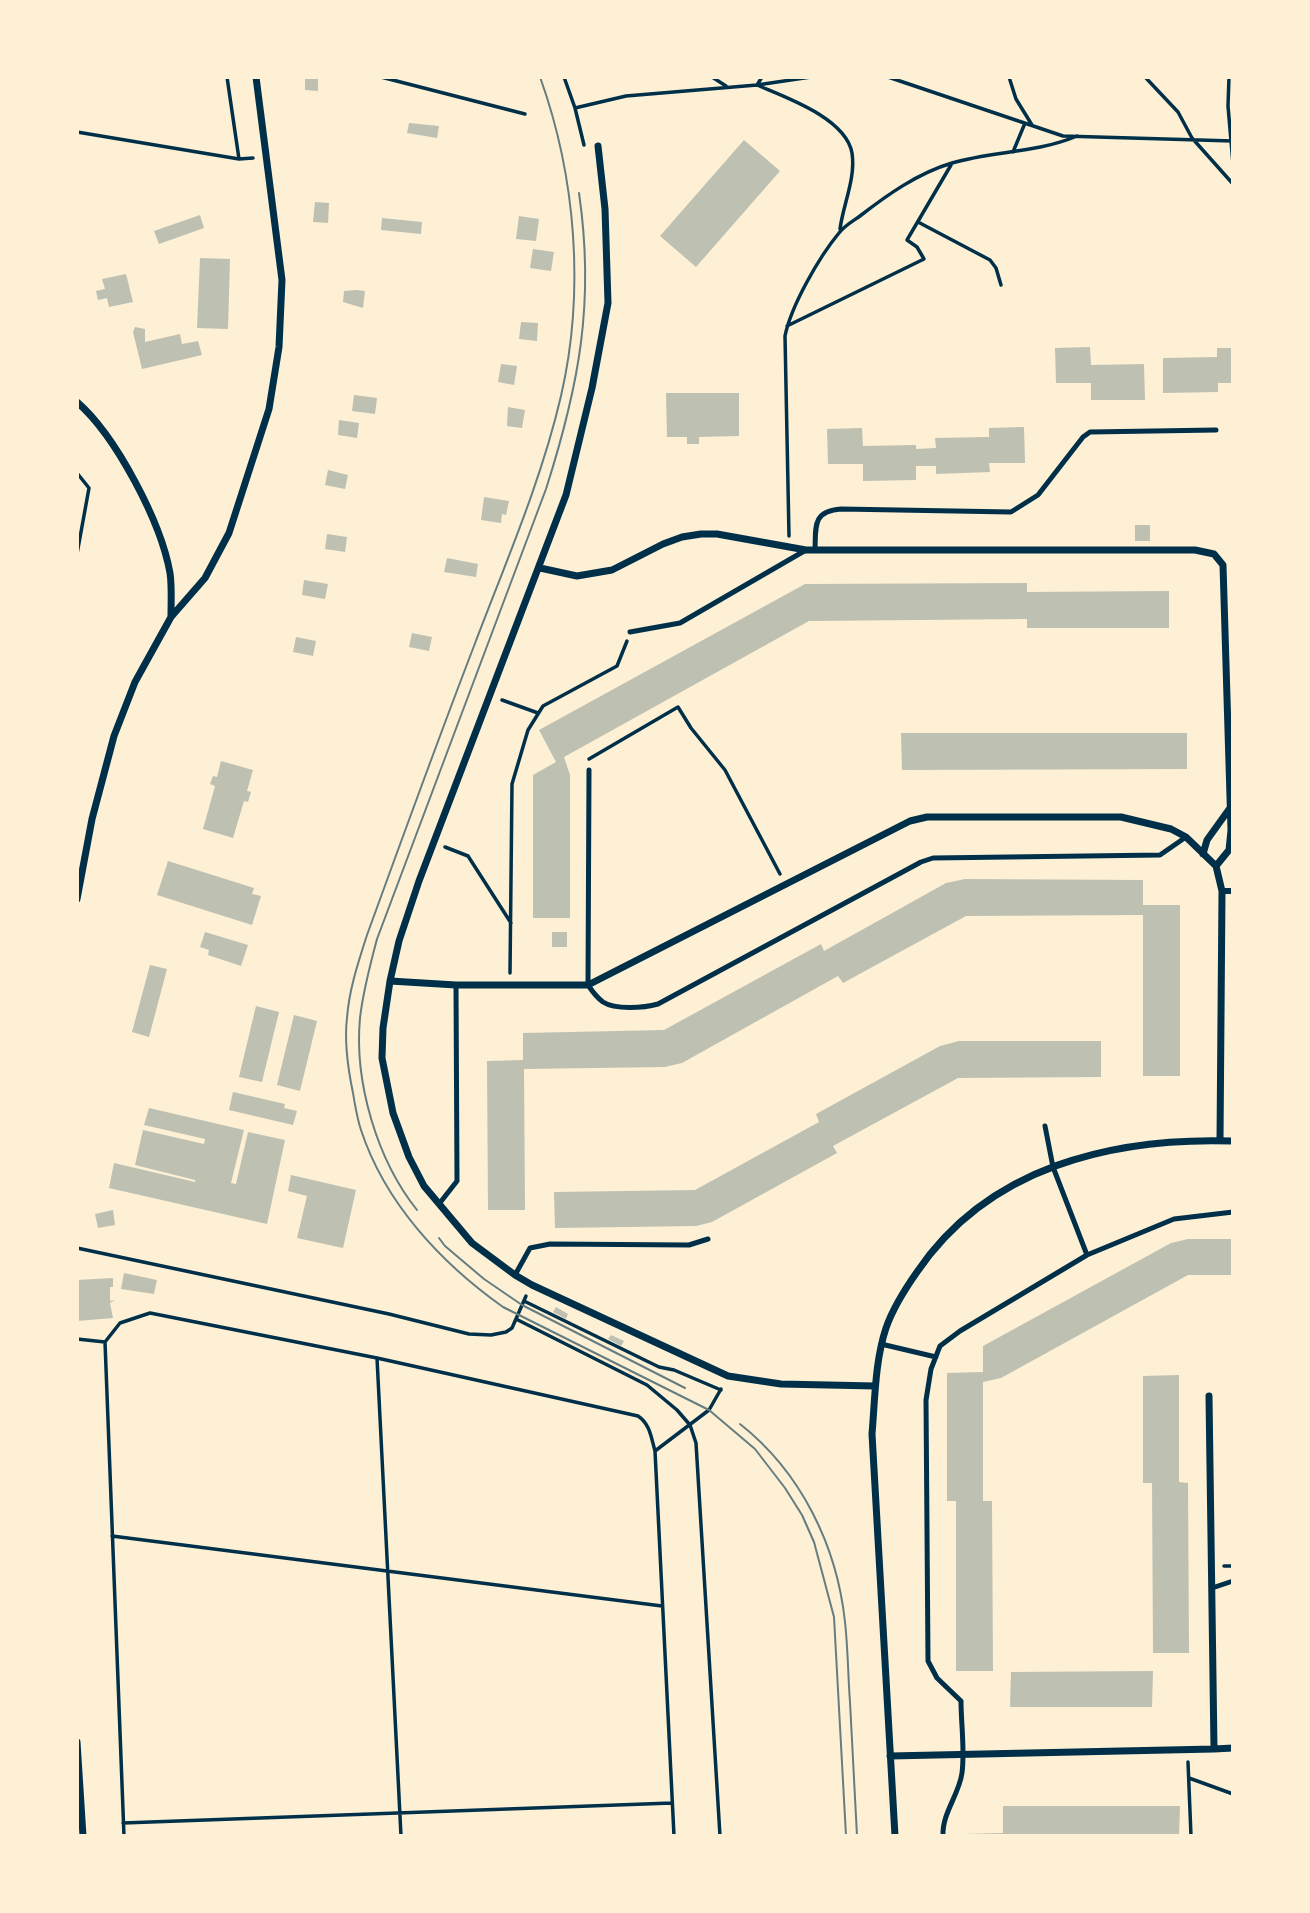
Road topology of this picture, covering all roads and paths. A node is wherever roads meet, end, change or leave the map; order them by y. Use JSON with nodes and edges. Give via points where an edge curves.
{"nodes":[{"id":1,"x":227,"y":77,"type":"edge"},
{"id":2,"x":256,"y":77,"type":"edge"},
{"id":3,"x":380,"y":77,"type":"edge"},
{"id":4,"x":564,"y":77,"type":"edge"},
{"id":5,"x":712,"y":77,"type":"edge"},
{"id":6,"x":762,"y":77,"type":"edge"},
{"id":7,"x":811,"y":77,"type":"edge"},
{"id":8,"x":888,"y":77,"type":"edge"},
{"id":9,"x":1009,"y":77,"type":"edge"},
{"id":10,"x":1145,"y":77,"type":"edge"},
{"id":11,"x":1229,"y":77,"type":"edge"},
{"id":12,"x":757,"y":85,"type":"junction"},
{"id":13,"x":728,"y":87,"type":"junction"},
{"id":14,"x":575,"y":108,"type":"junction"},
{"id":15,"x":525,"y":114,"type":"dead end"},
{"id":16,"x":1025,"y":123,"type":"junction"},
{"id":17,"x":1033,"y":126,"type":"junction"},
{"id":18,"x":77,"y":132,"type":"edge"},
{"id":19,"x":1077,"y":136,"type":"junction"},
{"id":20,"x":1192,"y":138,"type":"junction"},
{"id":21,"x":1232,"y":141,"type":"edge"},
{"id":22,"x":598,"y":146,"type":"joint"},
{"id":23,"x":1013,"y":152,"type":"junction"},
{"id":24,"x":265,"y":157,"type":"junction"},
{"id":25,"x":239,"y":159,"type":"junction"},
{"id":26,"x":952,"y":163,"type":"junction"},
{"id":27,"x":1233,"y":164,"type":"edge"},
{"id":28,"x":1233,"y":184,"type":"edge"},
{"id":29,"x":918,"y":222,"type":"junction"},
{"id":30,"x":840,"y":231,"type":"junction"},
{"id":31,"x":1001,"y":285,"type":"dead end"},
{"id":32,"x":787,"y":326,"type":"junction"},
{"id":33,"x":77,"y":402,"type":"edge"},
{"id":34,"x":1216,"y":430,"type":"dead end"},
{"id":35,"x":77,"y":473,"type":"edge"},
{"id":36,"x":789,"y":548,"type":"junction"},
{"id":37,"x":806,"y":550,"type":"junction"},
{"id":38,"x":815,"y":550,"type":"junction"},
{"id":39,"x":77,"y":554,"type":"edge"},
{"id":40,"x":540,"y":568,"type":"junction"},
{"id":41,"x":171,"y":617,"type":"junction"},
{"id":42,"x":630,"y":632,"type":"joint"},
{"id":43,"x":490,"y":696,"type":"junction"},
{"id":44,"x":539,"y":713,"type":"junction"},
{"id":45,"x":589,"y":770,"type":"joint"},
{"id":46,"x":1231,"y":807,"type":"junction"},
{"id":47,"x":1186,"y":837,"type":"junction"},
{"id":48,"x":434,"y":842,"type":"junction"},
{"id":49,"x":1203,"y":854,"type":"junction"},
{"id":50,"x":1216,"y":866,"type":"junction"},
{"id":51,"x":786,"y":885,"type":"junction"},
{"id":52,"x":1222,"y":891,"type":"junction"},
{"id":53,"x":1233,"y":891,"type":"edge"},
{"id":54,"x":77,"y":899,"type":"edge"},
{"id":55,"x":511,"y":923,"type":"junction"},
{"id":56,"x":390,"y":981,"type":"junction"},
{"id":57,"x":456,"y":985,"type":"junction"},
{"id":58,"x":510,"y":985,"type":"junction"},
{"id":59,"x":588,"y":985,"type":"junction"},
{"id":60,"x":1045,"y":1126,"type":"dead end"},
{"id":61,"x":1220,"y":1140,"type":"junction"},
{"id":62,"x":1233,"y":1141,"type":"edge"},
{"id":63,"x":1053,"y":1167,"type":"junction"},
{"id":64,"x":439,"y":1204,"type":"junction"},
{"id":65,"x":1233,"y":1212,"type":"edge"},
{"id":66,"x":708,"y":1239,"type":"dead end"},
{"id":67,"x":77,"y":1248,"type":"edge"},
{"id":68,"x":1087,"y":1255,"type":"junction"},
{"id":69,"x":516,"y":1275,"type":"junction"},
{"id":70,"x":532,"y":1284,"type":"junction"},
{"id":71,"x":524,"y":1301,"type":"junction"},
{"id":72,"x":516,"y":1319,"type":"junction"},
{"id":73,"x":77,"y":1339,"type":"edge"},
{"id":74,"x":105,"y":1342,"type":"junction"},
{"id":75,"x":881,"y":1344,"type":"junction"},
{"id":76,"x":936,"y":1357,"type":"junction"},
{"id":77,"x":377,"y":1358,"type":"junction"},
{"id":78,"x":729,"y":1376,"type":"junction"},
{"id":79,"x":875,"y":1387,"type":"junction"},
{"id":80,"x":721,"y":1390,"type":"junction"},
{"id":81,"x":1209,"y":1396,"type":"dead end"},
{"id":82,"x":690,"y":1425,"type":"junction"},
{"id":83,"x":655,"y":1451,"type":"junction"},
{"id":84,"x":112,"y":1536,"type":"junction"},
{"id":85,"x":388,"y":1571,"type":"junction"},
{"id":86,"x":1233,"y":1581,"type":"edge"},
{"id":87,"x":1212,"y":1588,"type":"junction"},
{"id":88,"x":662,"y":1606,"type":"junction"},
{"id":89,"x":77,"y":1742,"type":"edge"},
{"id":90,"x":1233,"y":1748,"type":"edge"},
{"id":91,"x":1187,"y":1749,"type":"junction"},
{"id":92,"x":1214,"y":1749,"type":"junction"},
{"id":93,"x":962,"y":1754,"type":"junction"},
{"id":94,"x":890,"y":1756,"type":"junction"},
{"id":95,"x":1188,"y":1778,"type":"junction"},
{"id":96,"x":1233,"y":1794,"type":"edge"},
{"id":97,"x":672,"y":1803,"type":"junction"},
{"id":98,"x":400,"y":1813,"type":"junction"},
{"id":99,"x":123,"y":1823,"type":"junction"},
{"id":100,"x":83,"y":1836,"type":"edge"},
{"id":101,"x":124,"y":1836,"type":"edge"},
{"id":102,"x":401,"y":1836,"type":"edge"},
{"id":103,"x":674,"y":1836,"type":"edge"},
{"id":104,"x":720,"y":1836,"type":"edge"},
{"id":105,"x":895,"y":1836,"type":"edge"},
{"id":106,"x":943,"y":1836,"type":"edge"},
{"id":107,"x":1191,"y":1836,"type":"edge"}],
"edges":[{"from":1,"to":25,"type":"path"},
{"from":2,"to":24,"type":"street"},
{"from":3,"to":15,"type":"path"},
{"from":4,"to":14,"type":"path"},
{"from":5,"to":13,"type":"path"},
{"from":6,"to":12,"type":"path"},
{"from":7,"to":12,"type":"path"},
{"from":8,"to":16,"type":"path"},
{"from":9,"to":17,"type":"path"},
{"from":10,"to":20,"type":"path","via":[[1178,112]]},
{"from":11,"to":21,"type":"path"},
{"from":12,"to":13,"type":"path"},
{"from":12,"to":30,"type":"path","via":[[814,110],[842,135],[852,152]]},
{"from":13,"to":14,"type":"path","via":[[625,96]]},
{"from":14,"to":22,"type":"path","via":[[584,146]]},
{"from":16,"to":17,"type":"path"},
{"from":16,"to":23,"type":"path"},
{"from":17,"to":19,"type":"path"},
{"from":18,"to":25,"type":"path"},
{"from":19,"to":20,"type":"path"},
{"from":19,"to":23,"type":"path"},
{"from":20,"to":21,"type":"path"},
{"from":20,"to":28,"type":"path"},
{"from":21,"to":27,"type":"path"},
{"from":22,"to":40,"type":"street","via":[[608,303],[566,495]]},
{"from":23,"to":26,"type":"path"},
{"from":24,"to":25,"type":"path"},
{"from":24,"to":41,"type":"street","via":[[282,280],[279,347],[269,409],[229,533],[205,578]]},
{"from":26,"to":29,"type":"path"},
{"from":26,"to":30,"type":"path","via":[[890,194]]},
{"from":29,"to":31,"type":"path","via":[[990,260]]},
{"from":29,"to":32,"type":"path","via":[[907,240],[924,259]]},
{"from":30,"to":32,"type":"path","via":[[800,294]]},
{"from":32,"to":36,"type":"path"},
{"from":33,"to":41,"type":"street","via":[[128,468],[156,529],[170,573]]},
{"from":34,"to":38,"type":"lane","via":[[1090,432],[1038,495],[1011,512],[826,511],[816,524]]},
{"from":35,"to":39,"type":"path","via":[[89,488]]},
{"from":36,"to":37,"type":"street"},
{"from":36,"to":40,"type":"street","via":[[701,534],[663,544],[612,570],[577,576]]},
{"from":37,"to":38,"type":"street"},
{"from":37,"to":42,"type":"lane","via":[[680,623]]},
{"from":38,"to":46,"type":"street","via":[[1195,550],[1213,554],[1223,565]]},
{"from":40,"to":43,"type":"street"},
{"from":41,"to":54,"type":"street","via":[[135,682],[114,736]]},
{"from":42,"to":44,"type":"path","via":[[617,666],[543,706]]},
{"from":43,"to":44,"type":"path"},
{"from":43,"to":48,"type":"street"},
{"from":44,"to":55,"type":"path","via":[[528,730],[512,784]]},
{"from":45,"to":51,"type":"path","via":[[589,757],[678,707],[725,771]]},
{"from":45,"to":59,"type":"lane"},
{"from":46,"to":49,"type":"street","via":[[1207,839]]},
{"from":46,"to":50,"type":"street","via":[[1229,850]]},
{"from":47,"to":49,"type":"street"},
{"from":47,"to":51,"type":"street","via":[[1121,817],[927,817],[910,821]]},
{"from":47,"to":59,"type":"lane","via":[[1160,855],[933,858],[658,1004],[604,1004]]},
{"from":48,"to":55,"type":"path","via":[[468,856]]},
{"from":48,"to":56,"type":"street"},
{"from":49,"to":50,"type":"street"},
{"from":50,"to":52,"type":"street"},
{"from":51,"to":59,"type":"street"},
{"from":52,"to":53,"type":"street"},
{"from":52,"to":61,"type":"street"},
{"from":55,"to":58,"type":"path"},
{"from":56,"to":57,"type":"street"},
{"from":56,"to":64,"type":"street","via":[[383,1058],[391,1102],[409,1157]]},
{"from":57,"to":58,"type":"street"},
{"from":57,"to":64,"type":"lane","via":[[457,1181]]},
{"from":58,"to":59,"type":"street"},
{"from":60,"to":63,"type":"lane"},
{"from":61,"to":62,"type":"street"},
{"from":61,"to":63,"type":"street","via":[[1134,1146]]},
{"from":63,"to":68,"type":"lane"},
{"from":63,"to":75,"type":"street","via":[[997,1193],[952,1228],[908,1285]]},
{"from":64,"to":69,"type":"street","via":[[472,1243]]},
{"from":65,"to":68,"type":"lane","via":[[1174,1219]]},
{"from":66,"to":69,"type":"lane","via":[[689,1245],[550,1244],[530,1248]]},
{"from":67,"to":72,"type":"path","via":[[468,1334],[506,1332]]},
{"from":68,"to":76,"type":"lane","via":[[960,1331],[940,1346]]},
{"from":69,"to":70,"type":"street"},
{"from":70,"to":71,"type":"path"},
{"from":70,"to":78,"type":"street"},
{"from":71,"to":72,"type":"path"},
{"from":71,"to":80,"type":"path","via":[[659,1367]]},
{"from":72,"to":82,"type":"path","via":[[647,1385]]},
{"from":73,"to":74,"type":"path"},
{"from":74,"to":77,"type":"path","via":[[120,1323],[150,1312]]},
{"from":74,"to":84,"type":"path"},
{"from":75,"to":76,"type":"lane"},
{"from":75,"to":79,"type":"street"},
{"from":76,"to":93,"type":"lane","via":[[926,1400],[928,1661],[937,1678],[961,1701]]},
{"from":77,"to":83,"type":"path","via":[[638,1416],[648,1427]]},
{"from":77,"to":85,"type":"path"},
{"from":78,"to":79,"type":"street","via":[[781,1384]]},
{"from":78,"to":80,"type":"path"},
{"from":79,"to":94,"type":"street","via":[[872,1434]]},
{"from":80,"to":82,"type":"path","via":[[709,1410]]},
{"from":81,"to":87,"type":"street"},
{"from":82,"to":83,"type":"path"},
{"from":82,"to":104,"type":"path","via":[[696,1443]]},
{"from":83,"to":88,"type":"path"},
{"from":84,"to":85,"type":"path"},
{"from":84,"to":99,"type":"path"},
{"from":85,"to":88,"type":"path"},
{"from":85,"to":98,"type":"path"},
{"from":86,"to":87,"type":"lane"},
{"from":87,"to":92,"type":"street"},
{"from":88,"to":97,"type":"path"},
{"from":89,"to":100,"type":"street"},
{"from":90,"to":92,"type":"street"},
{"from":91,"to":92,"type":"street"},
{"from":91,"to":93,"type":"street"},
{"from":91,"to":95,"type":"path"},
{"from":93,"to":94,"type":"street"},
{"from":93,"to":106,"type":"lane","via":[[962,1773]]},
{"from":94,"to":105,"type":"street"},
{"from":95,"to":96,"type":"path"},
{"from":95,"to":107,"type":"path"},
{"from":97,"to":98,"type":"path"},
{"from":97,"to":103,"type":"path"},
{"from":98,"to":99,"type":"path"},
{"from":98,"to":102,"type":"path"},
{"from":99,"to":101,"type":"path"}]}
